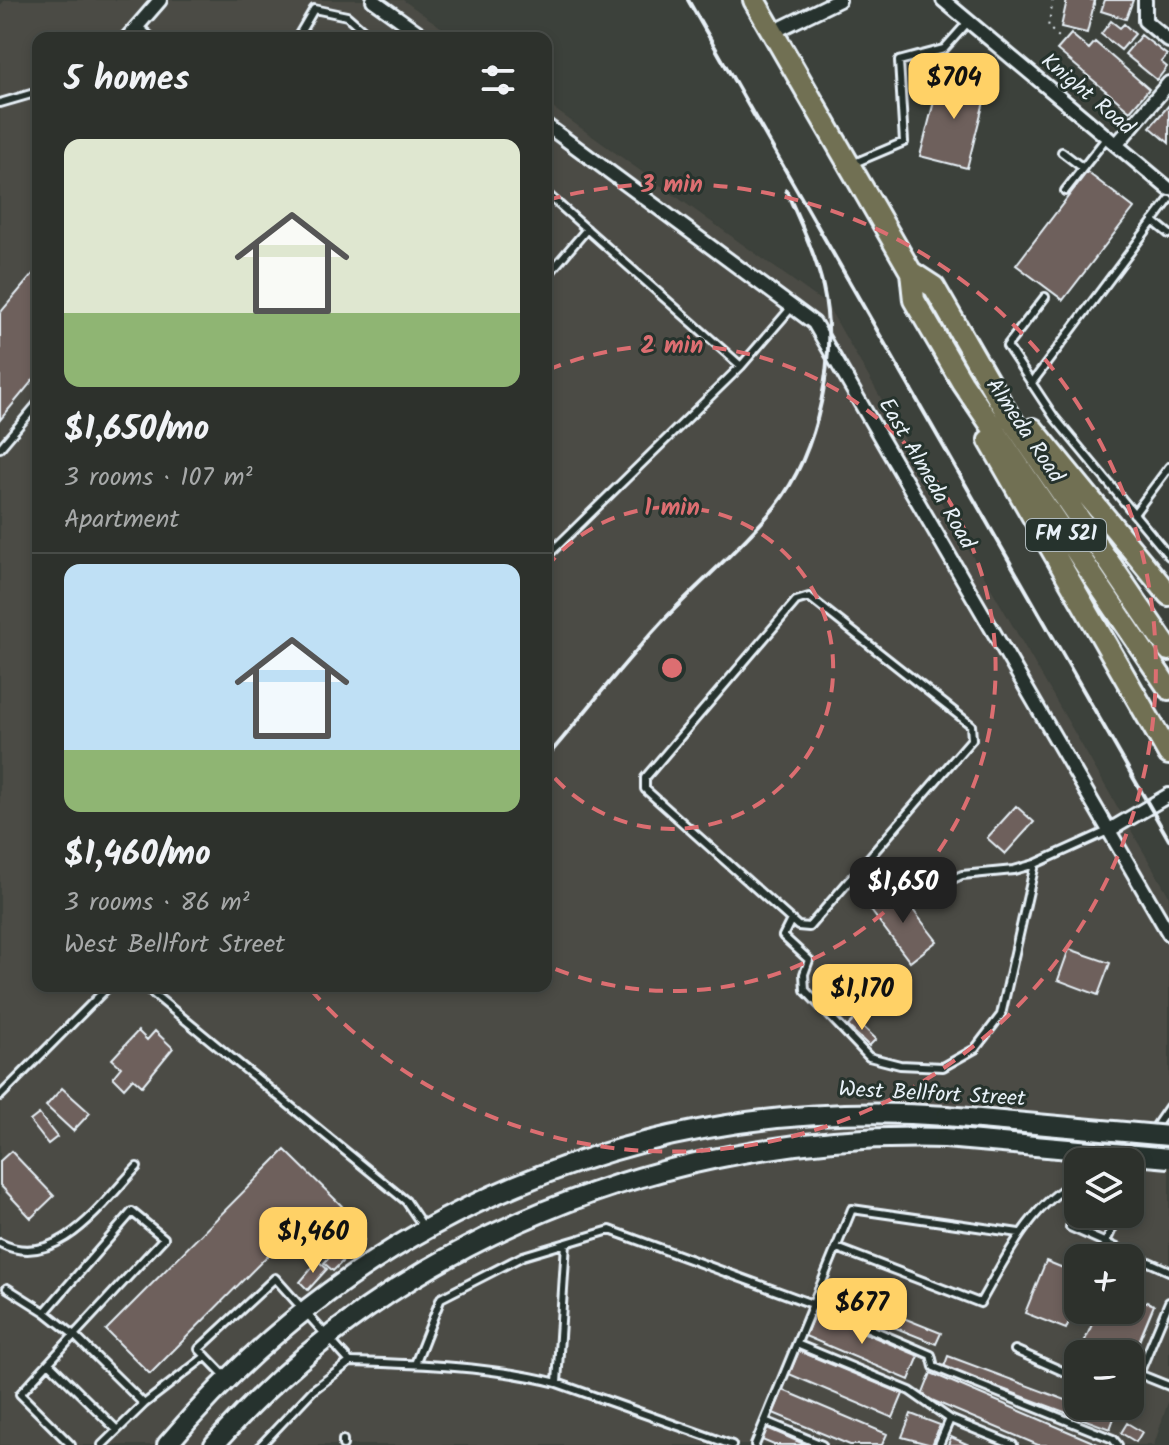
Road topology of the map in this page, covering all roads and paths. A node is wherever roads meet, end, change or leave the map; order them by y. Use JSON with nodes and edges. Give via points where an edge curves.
{"nodes":[{"id":1,"x":160,"y":0,"type":"edge"},
{"id":2,"x":373,"y":0,"type":"edge"},
{"id":3,"x":754,"y":0,"type":"edge"},
{"id":4,"x":839,"y":0,"type":"edge"},
{"id":5,"x":935,"y":0,"type":"edge"},
{"id":6,"x":1053,"y":0,"type":"edge"},
{"id":7,"x":1145,"y":0,"type":"edge"},
{"id":8,"x":947,"y":3,"type":"edge"},
{"id":9,"x":968,"y":22,"type":"junction"},
{"id":10,"x":138,"y":26,"type":"junction"},
{"id":11,"x":132,"y":32,"type":"edge"},
{"id":12,"x":145,"y":32,"type":"edge"},
{"id":13,"x":301,"y":32,"type":"edge"},
{"id":14,"x":365,"y":32,"type":"edge"},
{"id":15,"x":418,"y":32,"type":"edge"},
{"id":16,"x":773,"y":32,"type":"junction"},
{"id":17,"x":1060,"y":38,"type":"dead end"},
{"id":18,"x":1169,"y":41,"type":"edge"},
{"id":19,"x":1169,"y":83,"type":"edge"},
{"id":20,"x":32,"y":94,"type":"edge"},
{"id":21,"x":0,"y":103,"type":"edge"},
{"id":22,"x":552,"y":129,"type":"edge"},
{"id":23,"x":1112,"y":141,"type":"junction"},
{"id":24,"x":1062,"y":152,"type":"dead end"},
{"id":25,"x":850,"y":165,"type":"junction"},
{"id":26,"x":1083,"y":168,"type":"junction"},
{"id":27,"x":1169,"y":189,"type":"edge"},
{"id":28,"x":1065,"y":191,"type":"dead end"},
{"id":29,"x":552,"y":198,"type":"edge"},
{"id":30,"x":1169,"y":200,"type":"edge"},
{"id":31,"x":1153,"y":221,"type":"junction"},
{"id":32,"x":587,"y":229,"type":"junction"},
{"id":33,"x":1169,"y":234,"type":"edge"},
{"id":34,"x":552,"y":270,"type":"edge"},
{"id":35,"x":911,"y":272,"type":"junction"},
{"id":36,"x":1045,"y":297,"type":"dead end"},
{"id":37,"x":792,"y":307,"type":"junction"},
{"id":38,"x":974,"y":359,"type":"junction"},
{"id":39,"x":741,"y":366,"type":"junction"},
{"id":40,"x":962,"y":382,"type":"junction"},
{"id":41,"x":1031,"y":384,"type":"junction"},
{"id":42,"x":32,"y":410,"type":"edge"},
{"id":43,"x":0,"y":448,"type":"edge"},
{"id":44,"x":1081,"y":453,"type":"junction"},
{"id":45,"x":1169,"y":467,"type":"edge"},
{"id":46,"x":1065,"y":468,"type":"junction"},
{"id":47,"x":1134,"y":514,"type":"junction"},
{"id":48,"x":552,"y":551,"type":"edge"},
{"id":49,"x":1169,"y":556,"type":"edge"},
{"id":50,"x":1169,"y":595,"type":"edge"},
{"id":51,"x":1169,"y":650,"type":"edge"},
{"id":52,"x":1169,"y":689,"type":"edge"},
{"id":53,"x":1169,"y":754,"type":"edge"},
{"id":54,"x":1169,"y":795,"type":"edge"},
{"id":55,"x":1108,"y":831,"type":"junction"},
{"id":56,"x":1035,"y":864,"type":"junction"},
{"id":57,"x":923,"y":892,"type":"dead end"},
{"id":58,"x":791,"y":920,"type":"junction"},
{"id":59,"x":1169,"y":934,"type":"edge"},
{"id":60,"x":103,"y":992,"type":"edge"},
{"id":61,"x":151,"y":992,"type":"edge"},
{"id":62,"x":0,"y":1096,"type":"edge"},
{"id":63,"x":1169,"y":1107,"type":"edge"},
{"id":64,"x":1169,"y":1136,"type":"edge"},
{"id":65,"x":1150,"y":1142,"type":"junction"},
{"id":66,"x":1138,"y":1148,"type":"edge"},
{"id":67,"x":1144,"y":1157,"type":"edge"},
{"id":68,"x":1169,"y":1158,"type":"edge"},
{"id":69,"x":137,"y":1167,"type":"dead end"},
{"id":70,"x":1064,"y":1191,"type":"edge"},
{"id":71,"x":1072,"y":1228,"type":"edge"},
{"id":72,"x":1112,"y":1228,"type":"edge"},
{"id":73,"x":426,"y":1230,"type":"junction"},
{"id":74,"x":1019,"y":1233,"type":"junction"},
{"id":75,"x":406,"y":1242,"type":"junction"},
{"id":76,"x":0,"y":1243,"type":"edge"},
{"id":77,"x":566,"y":1243,"type":"junction"},
{"id":78,"x":1105,"y":1244,"type":"joint"},
{"id":79,"x":837,"y":1248,"type":"junction"},
{"id":80,"x":1144,"y":1260,"type":"edge"},
{"id":81,"x":423,"y":1271,"type":"junction"},
{"id":82,"x":1169,"y":1271,"type":"edge"},
{"id":83,"x":7,"y":1288,"type":"dead end"},
{"id":84,"x":1169,"y":1302,"type":"edge"},
{"id":85,"x":815,"y":1305,"type":"junction"},
{"id":86,"x":307,"y":1310,"type":"junction"},
{"id":87,"x":45,"y":1312,"type":"junction"},
{"id":88,"x":74,"y":1335,"type":"junction"},
{"id":89,"x":329,"y":1336,"type":"junction"},
{"id":90,"x":799,"y":1345,"type":"junction"},
{"id":91,"x":1015,"y":1350,"type":"dead end"},
{"id":92,"x":206,"y":1356,"type":"junction"},
{"id":93,"x":350,"y":1362,"type":"junction"},
{"id":94,"x":1144,"y":1362,"type":"edge"},
{"id":95,"x":49,"y":1363,"type":"junction"},
{"id":96,"x":415,"y":1364,"type":"junction"},
{"id":97,"x":1064,"y":1372,"type":"edge"},
{"id":98,"x":1144,"y":1376,"type":"edge"},
{"id":99,"x":229,"y":1379,"type":"junction"},
{"id":100,"x":557,"y":1383,"type":"junction"},
{"id":101,"x":1169,"y":1386,"type":"edge"},
{"id":102,"x":144,"y":1404,"type":"junction"},
{"id":103,"x":950,"y":1419,"type":"junction"},
{"id":104,"x":765,"y":1421,"type":"junction"},
{"id":105,"x":117,"y":1430,"type":"junction"},
{"id":106,"x":71,"y":1445,"type":"edge"},
{"id":107,"x":102,"y":1445,"type":"edge"},
{"id":108,"x":167,"y":1445,"type":"edge"},
{"id":109,"x":214,"y":1445,"type":"edge"},
{"id":110,"x":261,"y":1445,"type":"edge"},
{"id":111,"x":732,"y":1445,"type":"edge"},
{"id":112,"x":755,"y":1445,"type":"edge"},
{"id":113,"x":822,"y":1445,"type":"edge"},
{"id":114,"x":939,"y":1445,"type":"edge"},
{"id":115,"x":1013,"y":1445,"type":"edge"},
{"id":116,"x":1118,"y":1445,"type":"edge"}],
"edges":[{"from":1,"to":10,"type":"street"},
{"from":2,"to":15,"type":"street"},
{"from":3,"to":16,"type":"main road","name":"Almeda Road","number":"FM 521"},
{"from":4,"to":16,"type":"street"},
{"from":5,"to":8,"type":"street","name":"Knight Road"},
{"from":6,"to":17,"type":"path","via":[[1048,27]]},
{"from":7,"to":18,"type":"street","via":[[1145,21]]},
{"from":8,"to":9,"type":"street","name":"Knight Road"},
{"from":9,"to":23,"type":"street","name":"Knight Road"},
{"from":9,"to":25,"type":"lane","via":[[944,49],[899,61],[904,142]]},
{"from":10,"to":11,"type":"street"},
{"from":10,"to":12,"type":"lane"},
{"from":13,"to":14,"type":"lane","via":[[314,9],[347,16]]},
{"from":16,"to":25,"type":"main road","name":"Almeda Road","number":"FM 521"},
{"from":19,"to":23,"type":"street"},
{"from":20,"to":21,"type":"lane"},
{"from":22,"to":37,"type":"street","name":"East Almeda Road"},
{"from":23,"to":26,"type":"lane"},
{"from":23,"to":27,"type":"street","name":"Knight Road"},
{"from":24,"to":26,"type":"lane"},
{"from":25,"to":35,"type":"main road","name":"Almeda Road","number":"FM 521"},
{"from":26,"to":28,"type":"lane"},
{"from":29,"to":32,"type":"lane"},
{"from":30,"to":31,"type":"lane"},
{"from":31,"to":33,"type":"lane"},
{"from":31,"to":41,"type":"lane"},
{"from":32,"to":34,"type":"lane"},
{"from":32,"to":39,"type":"lane"},
{"from":35,"to":38,"type":"main road","name":"Almeda Road","number":"FM 521","via":[[934,287]]},
{"from":35,"to":40,"type":"main road","name":"Almeda Road","number":"FM 521","via":[[914,300]]},
{"from":36,"to":41,"type":"lane","via":[[1007,346]]},
{"from":37,"to":39,"type":"lane"},
{"from":37,"to":55,"type":"street","name":"East Almeda Road","via":[[814,323],[827,342]]},
{"from":38,"to":46,"type":"main road"},
{"from":38,"to":51,"type":"main road","name":"Almeda Road","number":"FM 521"},
{"from":39,"to":48,"type":"lane"},
{"from":40,"to":52,"type":"main road","name":"Almeda Road","number":"FM 521"},
{"from":40,"to":53,"type":"main road","via":[[996,455]]},
{"from":41,"to":44,"type":"lane"},
{"from":42,"to":43,"type":"lane"},
{"from":44,"to":46,"type":"lane"},
{"from":44,"to":47,"type":"lane"},
{"from":45,"to":47,"type":"lane"},
{"from":46,"to":50,"type":"main road"},
{"from":47,"to":49,"type":"lane"},
{"from":54,"to":55,"type":"street"},
{"from":55,"to":56,"type":"lane"},
{"from":55,"to":59,"type":"street","name":"East Almeda Road"},
{"from":56,"to":57,"type":"lane","via":[[962,875]]},
{"from":56,"to":58,"type":"lane","via":[[1001,1015],[975,1049],[943,1067],[869,1057],[805,990],[809,960],[783,936]]},
{"from":58,"to":58,"type":"lane","via":[[645,789],[645,778],[796,601],[809,597],[971,725],[972,739],[809,927]]},
{"from":60,"to":62,"type":"lane"},
{"from":61,"to":73,"type":"lane","via":[[406,1201]]},
{"from":63,"to":65,"type":"lane"},
{"from":64,"to":73,"type":"main road","name":"West Bellfort Street","bridge":true,"via":[[947,1116],[796,1116],[665,1135],[545,1173]]},
{"from":65,"to":66,"type":"lane"},
{"from":65,"to":67,"type":"lane"},
{"from":68,"to":81,"type":"main road","name":"West Bellfort Street","bridge":true,"via":[[945,1138],[813,1143],[701,1161],[564,1202]]},
{"from":69,"to":76,"type":"lane","via":[[65,1239],[31,1252]]},
{"from":70,"to":74,"type":"lane"},
{"from":71,"to":78,"type":"lane"},
{"from":72,"to":78,"type":"lane"},
{"from":73,"to":75,"type":"main road","name":"West Bellfort Street"},
{"from":74,"to":79,"type":"lane","via":[[852,1209]]},
{"from":74,"to":79,"type":"lane","via":[[980,1303]]},
{"from":75,"to":81,"type":"main road"},
{"from":75,"to":86,"type":"main road","name":"West Bellfort Street"},
{"from":77,"to":85,"type":"lane","via":[[610,1230]]},
{"from":77,"to":96,"type":"lane","via":[[523,1256],[441,1298]]},
{"from":77,"to":100,"type":"lane"},
{"from":79,"to":85,"type":"lane"},
{"from":80,"to":82,"type":"lane"},
{"from":81,"to":89,"type":"main road","name":"West Bellfort Street"},
{"from":83,"to":87,"type":"lane"},
{"from":84,"to":94,"type":"lane"},
{"from":85,"to":90,"type":"lane"},
{"from":85,"to":116,"type":"lane","via":[[931,1355],[934,1367]]},
{"from":86,"to":89,"type":"lane"},
{"from":86,"to":92,"type":"lane","via":[[275,1278],[199,1349]]},
{"from":86,"to":99,"type":"main road","name":"West Bellfort Street"},
{"from":87,"to":88,"type":"lane"},
{"from":87,"to":88,"type":"lane","via":[[132,1212],[164,1238]]},
{"from":88,"to":95,"type":"lane"},
{"from":88,"to":102,"type":"lane"},
{"from":89,"to":93,"type":"lane"},
{"from":89,"to":109,"type":"main road","name":"West Bellfort Street"},
{"from":90,"to":103,"type":"lane","via":[[910,1391]]},
{"from":90,"to":104,"type":"lane"},
{"from":91,"to":97,"type":"lane"},
{"from":92,"to":99,"type":"lane"},
{"from":92,"to":102,"type":"lane"},
{"from":93,"to":96,"type":"lane"},
{"from":93,"to":110,"type":"lane","via":[[313,1390]]},
{"from":95,"to":105,"type":"lane"},
{"from":95,"to":106,"type":"lane","via":[[20,1394]]},
{"from":96,"to":100,"type":"lane"},
{"from":98,"to":101,"type":"lane"},
{"from":99,"to":108,"type":"main road","name":"West Bellfort Street"},
{"from":100,"to":111,"type":"lane"},
{"from":102,"to":105,"type":"lane"},
{"from":103,"to":114,"type":"lane"},
{"from":103,"to":115,"type":"lane"},
{"from":104,"to":112,"type":"lane"},
{"from":104,"to":113,"type":"lane"},
{"from":105,"to":107,"type":"lane"}]}
